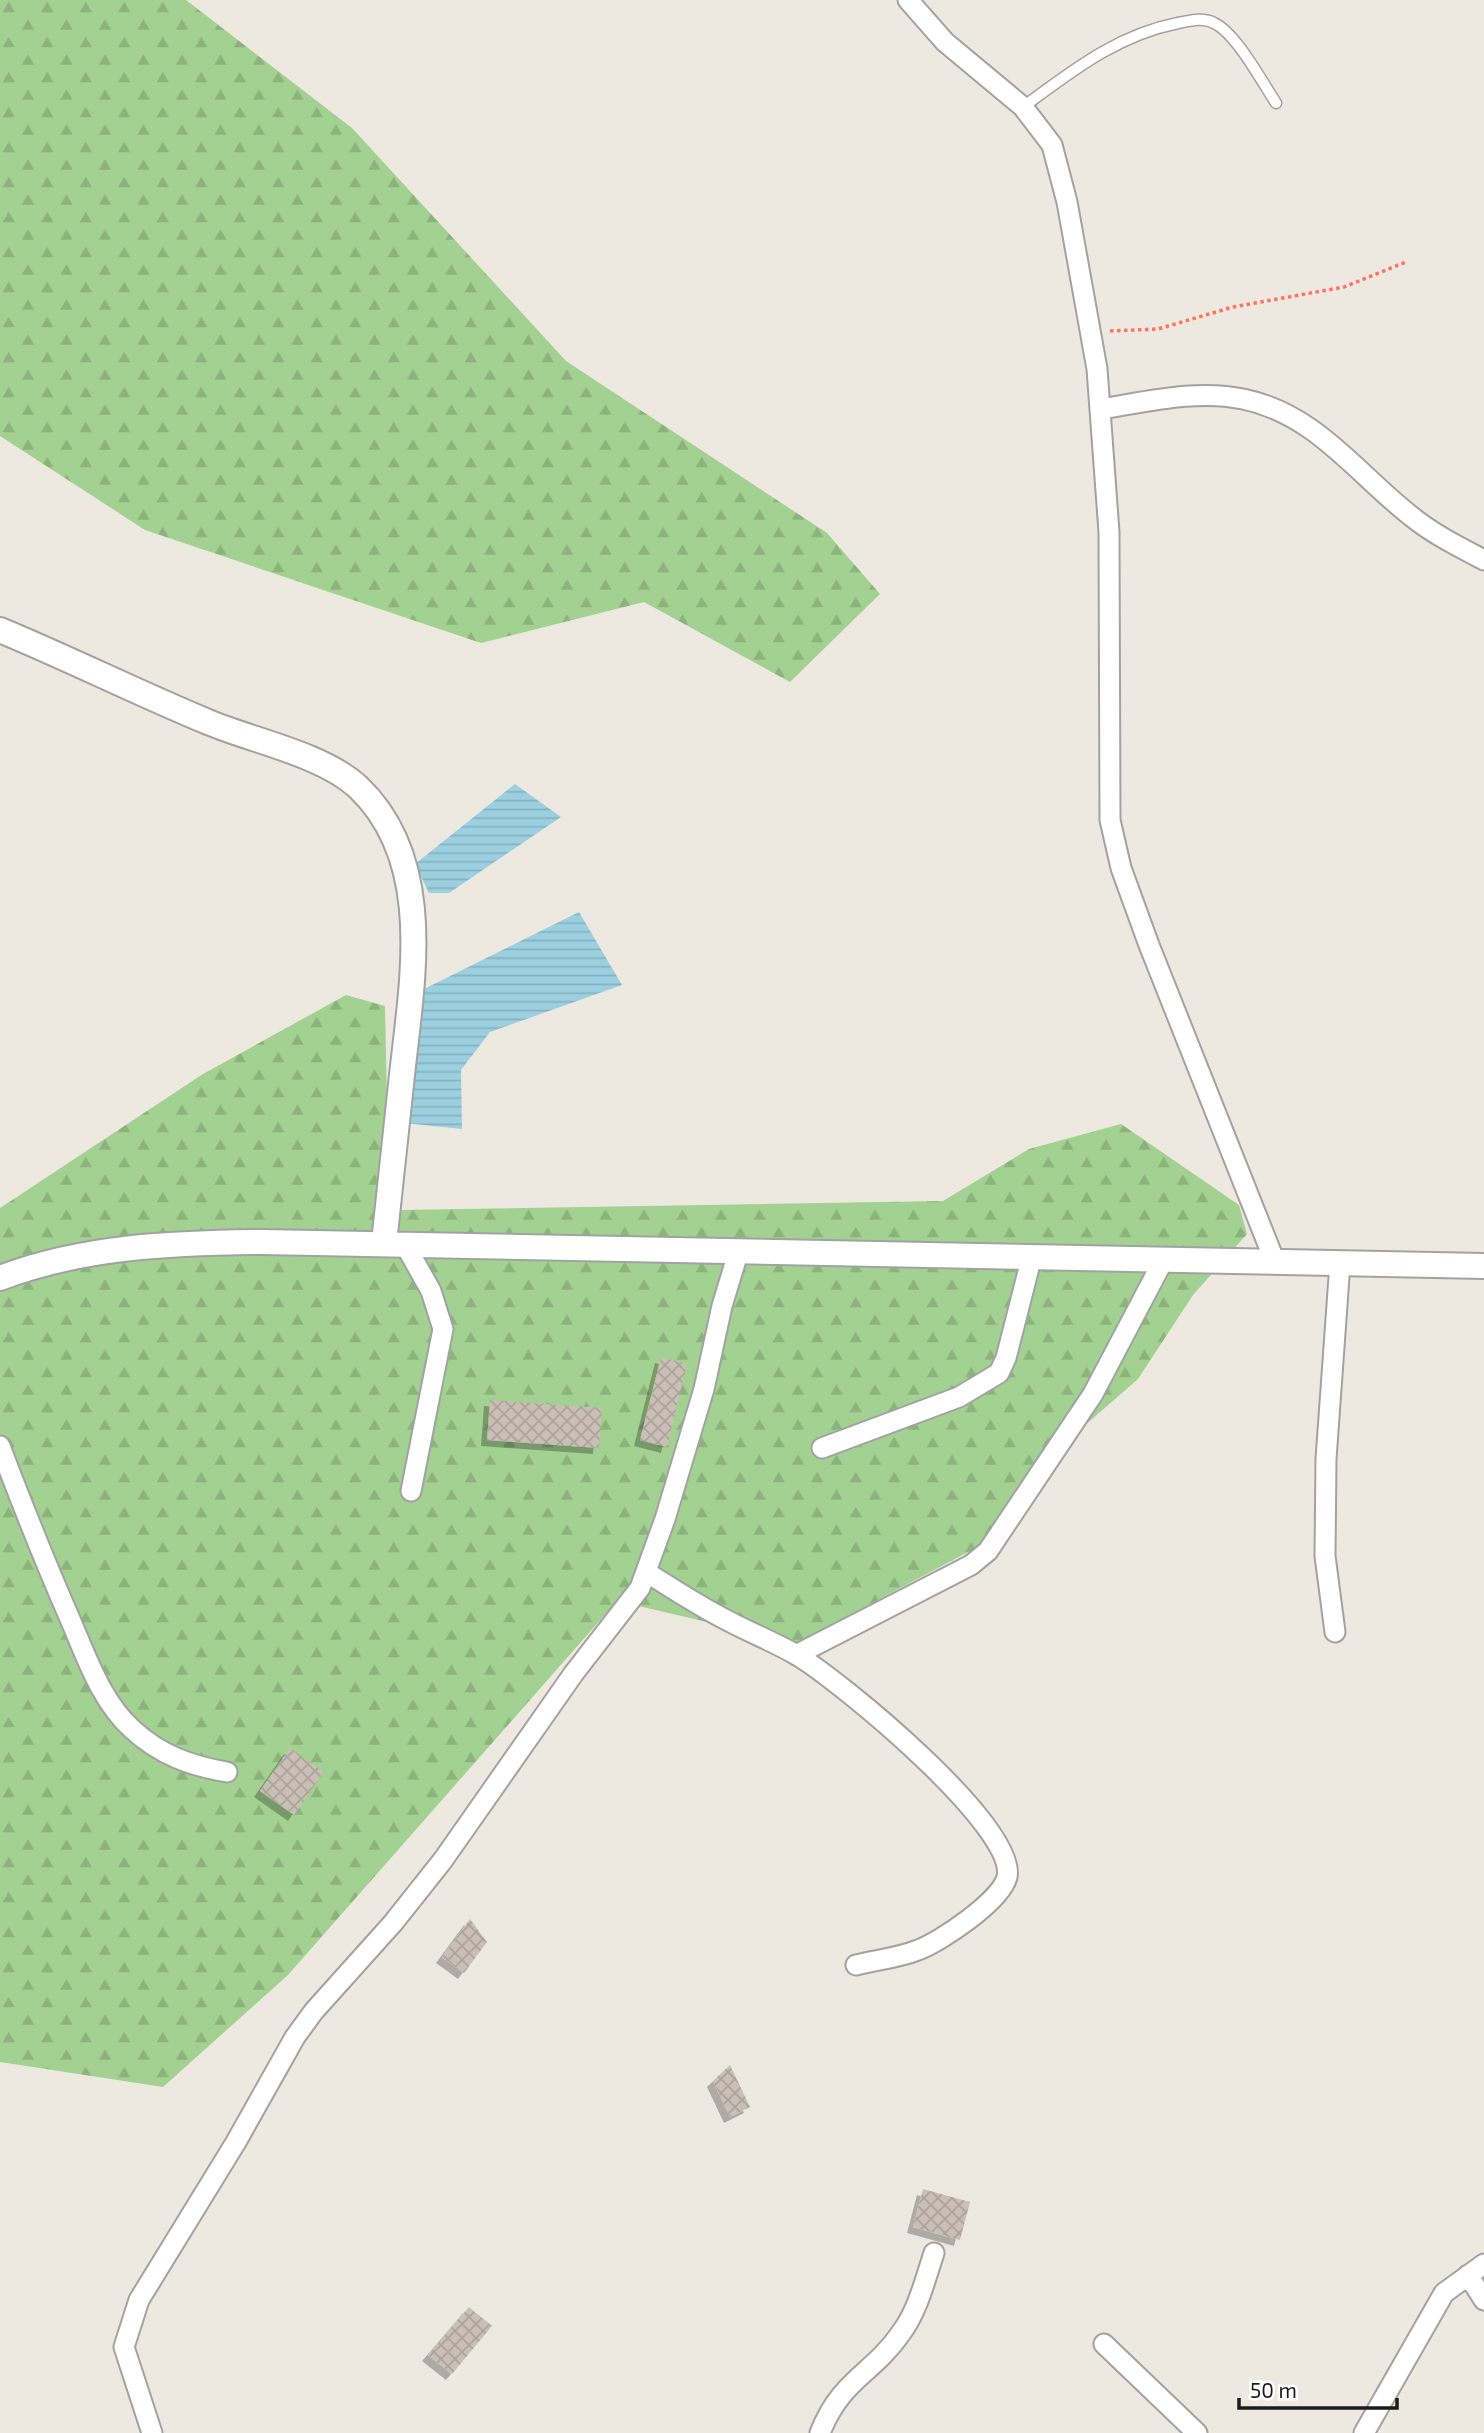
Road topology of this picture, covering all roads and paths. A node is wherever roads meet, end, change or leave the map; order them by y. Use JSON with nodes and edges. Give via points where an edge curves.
{"nodes":[{"id":1,"x":908,"y":0,"type":"edge"},
{"id":2,"x":1276,"y":103,"type":"dead end"},
{"id":3,"x":1023,"y":107,"type":"junction"},
{"id":4,"x":1405,"y":262,"type":"dead end"},
{"id":5,"x":1090,"y":331,"type":"junction"},
{"id":6,"x":1100,"y":409,"type":"junction"},
{"id":7,"x":1484,"y":560,"type":"edge"},
{"id":8,"x":0,"y":629,"type":"edge"},
{"id":9,"x":394,"y":1243,"type":"junction"},
{"id":10,"x":739,"y":1250,"type":"junction"},
{"id":11,"x":1032,"y":1256,"type":"junction"},
{"id":12,"x":1164,"y":1259,"type":"junction"},
{"id":13,"x":1275,"y":1262,"type":"junction"},
{"id":14,"x":1340,"y":1263,"type":"junction"},
{"id":15,"x":1484,"y":1266,"type":"edge"},
{"id":16,"x":0,"y":1278,"type":"edge"},
{"id":17,"x":0,"y":1446,"type":"edge"},
{"id":18,"x":822,"y":1448,"type":"dead end"},
{"id":19,"x":411,"y":1491,"type":"dead end"},
{"id":20,"x":646,"y":1572,"type":"junction"},
{"id":21,"x":1335,"y":1632,"type":"dead end"},
{"id":22,"x":796,"y":1655,"type":"junction"},
{"id":23,"x":227,"y":1772,"type":"dead end"},
{"id":24,"x":856,"y":1965,"type":"dead end"},
{"id":25,"x":934,"y":2253,"type":"dead end"},
{"id":26,"x":1476,"y":2270,"type":"edge"},
{"id":27,"x":1484,"y":2300,"type":"edge"},
{"id":28,"x":1104,"y":2344,"type":"dead end"},
{"id":29,"x":152,"y":2433,"type":"edge"},
{"id":30,"x":820,"y":2433,"type":"edge"},
{"id":31,"x":1196,"y":2433,"type":"edge"},
{"id":32,"x":1364,"y":2433,"type":"edge"}],
"edges":[{"from":1,"to":3,"type":"street","via":[[945,43]]},
{"from":2,"to":3,"type":"lane","via":[[1227,31],[1213,22],[1196,20],[1151,28],[1114,44]]},
{"from":3,"to":5,"type":"street","via":[[1052,145]]},
{"from":4,"to":5,"type":"path","via":[[1345,287],[1233,307],[1179,325]]},
{"from":5,"to":6,"type":"street"},
{"from":6,"to":7,"type":"street","via":[[1221,397],[1244,399],[1278,412],[1318,431],[1412,517]]},
{"from":6,"to":13,"type":"street","via":[[1109,531],[1110,820],[1121,868],[1154,957]]},
{"from":8,"to":9,"type":"street","via":[[211,724],[328,767],[358,787],[380,814],[401,854],[415,953]]},
{"from":9,"to":10,"type":"street"},
{"from":9,"to":16,"type":"street","via":[[163,1243],[79,1255]]},
{"from":9,"to":19,"type":"street","via":[[432,1291],[443,1329]]},
{"from":10,"to":11,"type":"street"},
{"from":10,"to":20,"type":"street","via":[[704,1389]]},
{"from":11,"to":12,"type":"street"},
{"from":11,"to":18,"type":"street","via":[[999,1373],[959,1397]]},
{"from":12,"to":13,"type":"street"},
{"from":12,"to":22,"type":"street","via":[[1093,1394],[988,1551],[971,1565]]},
{"from":13,"to":14,"type":"street"},
{"from":14,"to":15,"type":"street"},
{"from":14,"to":21,"type":"street","via":[[1325,1528]]},
{"from":17,"to":23,"type":"street","via":[[95,1678],[109,1701],[130,1728],[157,1748],[190,1765]]},
{"from":20,"to":22,"type":"street","via":[[716,1615]]},
{"from":20,"to":29,"type":"street","via":[[640,1588],[574,1673],[443,1860],[295,2037],[139,2300],[124,2347]]},
{"from":22,"to":24,"type":"street","via":[[950,1783],[997,1841],[1006,1860],[1007,1877],[999,1891],[948,1934],[919,1950]]},
{"from":25,"to":30,"type":"street","via":[[912,2316],[900,2335],[834,2401]]},
{"from":26,"to":27,"type":"street"},
{"from":26,"to":32,"type":"street","via":[[1444,2293]]},
{"from":28,"to":31,"type":"street"}]}
